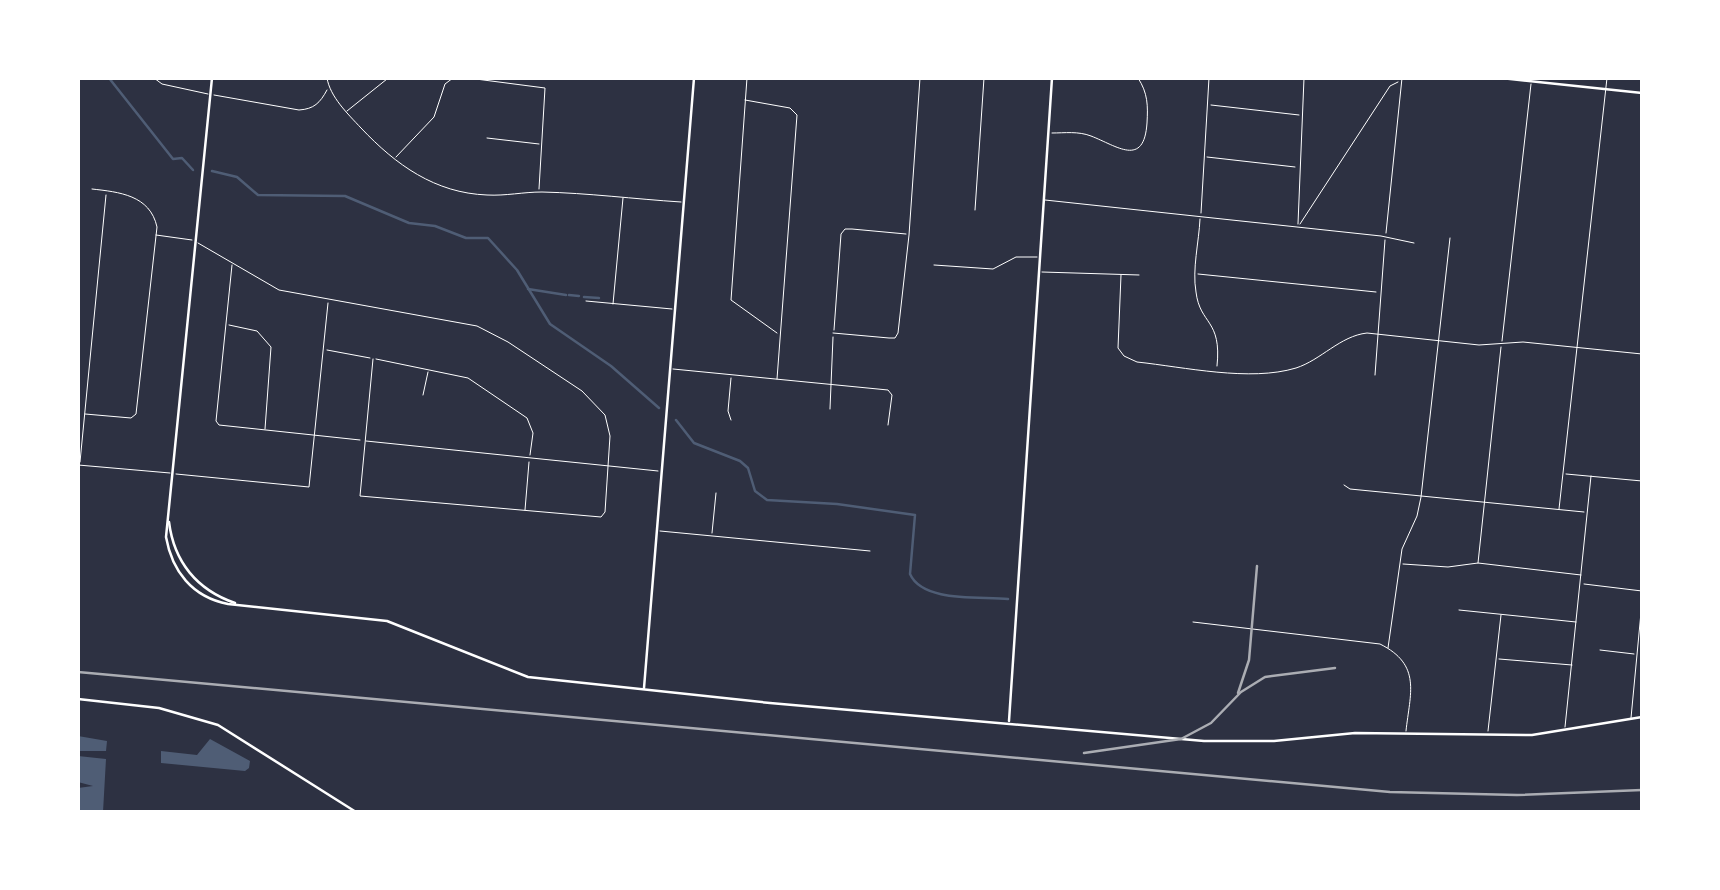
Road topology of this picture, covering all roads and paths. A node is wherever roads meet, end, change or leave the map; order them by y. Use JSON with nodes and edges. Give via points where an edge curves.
{"nodes":[{"id":1,"x":154,"y":78,"type":"edge"},
{"id":2,"x":212,"y":78,"type":"edge"},
{"id":3,"x":327,"y":78,"type":"edge"},
{"id":4,"x":387,"y":78,"type":"edge"},
{"id":5,"x":453,"y":78,"type":"edge"},
{"id":6,"x":468,"y":78,"type":"edge"},
{"id":7,"x":694,"y":78,"type":"edge"},
{"id":8,"x":746,"y":78,"type":"edge"},
{"id":9,"x":920,"y":78,"type":"edge"},
{"id":10,"x":984,"y":78,"type":"edge"},
{"id":11,"x":1046,"y":78,"type":"edge"},
{"id":12,"x":1052,"y":78,"type":"edge"},
{"id":13,"x":1127,"y":78,"type":"edge"},
{"id":14,"x":1138,"y":78,"type":"edge"},
{"id":15,"x":1209,"y":78,"type":"edge"},
{"id":16,"x":1304,"y":78,"type":"edge"},
{"id":17,"x":1500,"y":78,"type":"edge"},
{"id":18,"x":1608,"y":78,"type":"edge"},
{"id":19,"x":487,"y":79,"type":"edge"},
{"id":20,"x":1532,"y":79,"type":"edge"},
{"id":21,"x":1401,"y":80,"type":"edge"},
{"id":22,"x":329,"y":87,"type":"junction"},
{"id":23,"x":1606,"y":89,"type":"junction"},
{"id":24,"x":210,"y":94,"type":"junction"},
{"id":25,"x":1642,"y":94,"type":"edge"},
{"id":26,"x":745,"y":100,"type":"junction"},
{"id":27,"x":1208,"y":105,"type":"junction"},
{"id":28,"x":346,"y":112,"type":"junction"},
{"id":29,"x":1302,"y":115,"type":"junction"},
{"id":30,"x":1049,"y":134,"type":"junction"},
{"id":31,"x":487,"y":138,"type":"dead end"},
{"id":32,"x":542,"y":145,"type":"junction"},
{"id":33,"x":1204,"y":156,"type":"junction"},
{"id":34,"x":393,"y":159,"type":"junction"},
{"id":35,"x":1299,"y":167,"type":"junction"},
{"id":36,"x":92,"y":190,"type":"dead end"},
{"id":37,"x":107,"y":191,"type":"junction"},
{"id":38,"x":539,"y":192,"type":"junction"},
{"id":39,"x":624,"y":198,"type":"junction"},
{"id":40,"x":1045,"y":200,"type":"junction"},
{"id":41,"x":684,"y":202,"type":"junction"},
{"id":42,"x":975,"y":210,"type":"dead end"},
{"id":43,"x":1200,"y":217,"type":"junction"},
{"id":44,"x":1298,"y":226,"type":"junction"},
{"id":45,"x":909,"y":235,"type":"junction"},
{"id":46,"x":156,"y":236,"type":"junction"},
{"id":47,"x":1386,"y":236,"type":"junction"},
{"id":48,"x":1450,"y":238,"type":"dead end"},
{"id":49,"x":196,"y":242,"type":"junction"},
{"id":50,"x":1414,"y":243,"type":"dead end"},
{"id":51,"x":1040,"y":257,"type":"junction"},
{"id":52,"x":232,"y":262,"type":"junction"},
{"id":53,"x":934,"y":265,"type":"dead end"},
{"id":54,"x":1040,"y":272,"type":"junction"},
{"id":55,"x":1121,"y":274,"type":"junction"},
{"id":56,"x":1196,"y":274,"type":"junction"},
{"id":57,"x":1138,"y":275,"type":"dead end"},
{"id":58,"x":1379,"y":292,"type":"junction"},
{"id":59,"x":329,"y":300,"type":"junction"},
{"id":60,"x":586,"y":302,"type":"dead end"},
{"id":61,"x":613,"y":304,"type":"junction"},
{"id":62,"x":674,"y":309,"type":"junction"},
{"id":63,"x":226,"y":324,"type":"junction"},
{"id":64,"x":1376,"y":333,"type":"junction"},
{"id":65,"x":780,"y":334,"type":"junction"},
{"id":66,"x":833,"y":334,"type":"junction"},
{"id":67,"x":1438,"y":340,"type":"junction"},
{"id":68,"x":1502,"y":344,"type":"junction"},
{"id":69,"x":1578,"y":347,"type":"junction"},
{"id":70,"x":324,"y":350,"type":"junction"},
{"id":71,"x":1642,"y":354,"type":"edge"},
{"id":72,"x":374,"y":358,"type":"junction"},
{"id":73,"x":428,"y":368,"type":"junction"},
{"id":74,"x":670,"y":369,"type":"junction"},
{"id":75,"x":1217,"y":370,"type":"junction"},
{"id":76,"x":731,"y":374,"type":"junction"},
{"id":77,"x":1374,"y":375,"type":"dead end"},
{"id":78,"x":777,"y":379,"type":"junction"},
{"id":79,"x":832,"y":385,"type":"junction"},
{"id":80,"x":423,"y":395,"type":"dead end"},
{"id":81,"x":830,"y":408,"type":"dead end"},
{"id":82,"x":84,"y":414,"type":"junction"},
{"id":83,"x":731,"y":420,"type":"dead end"},
{"id":84,"x":888,"y":424,"type":"dead end"},
{"id":85,"x":265,"y":430,"type":"junction"},
{"id":86,"x":315,"y":435,"type":"junction"},
{"id":87,"x":364,"y":440,"type":"junction"},
{"id":88,"x":530,"y":458,"type":"junction"},
{"id":89,"x":78,"y":465,"type":"edge"},
{"id":90,"x":608,"y":466,"type":"junction"},
{"id":91,"x":663,"y":471,"type":"junction"},
{"id":92,"x":1563,"y":473,"type":"junction"},
{"id":93,"x":172,"y":474,"type":"junction"},
{"id":94,"x":1591,"y":476,"type":"junction"},
{"id":95,"x":1642,"y":482,"type":"edge"},
{"id":96,"x":1344,"y":485,"type":"dead end"},
{"id":97,"x":716,"y":492,"type":"dead end"},
{"id":98,"x":1421,"y":497,"type":"junction"},
{"id":99,"x":1484,"y":501,"type":"junction"},
{"id":100,"x":1559,"y":509,"type":"junction"},
{"id":101,"x":525,"y":511,"type":"junction"},
{"id":102,"x":1587,"y":512,"type":"junction"},
{"id":103,"x":168,"y":516,"type":"junction"},
{"id":104,"x":658,"y":531,"type":"junction"},
{"id":105,"x":712,"y":536,"type":"junction"},
{"id":106,"x":870,"y":551,"type":"dead end"},
{"id":107,"x":1478,"y":563,"type":"junction"},
{"id":108,"x":1400,"y":564,"type":"junction"},
{"id":109,"x":1581,"y":575,"type":"junction"},
{"id":110,"x":1580,"y":584,"type":"junction"},
{"id":111,"x":1642,"y":591,"type":"edge"},
{"id":112,"x":1642,"y":602,"type":"edge"},
{"id":113,"x":244,"y":606,"type":"junction"},
{"id":114,"x":1460,"y":610,"type":"dead end"},
{"id":115,"x":1501,"y":615,"type":"junction"},
{"id":116,"x":1194,"y":622,"type":"dead end"},
{"id":117,"x":1576,"y":622,"type":"junction"},
{"id":118,"x":1388,"y":648,"type":"junction"},
{"id":119,"x":1600,"y":650,"type":"dead end"},
{"id":120,"x":1637,"y":654,"type":"junction"},
{"id":121,"x":1496,"y":659,"type":"junction"},
{"id":122,"x":1572,"y":665,"type":"junction"},
{"id":123,"x":644,"y":690,"type":"junction"},
{"id":124,"x":78,"y":699,"type":"edge"},
{"id":125,"x":1642,"y":717,"type":"edge"},
{"id":126,"x":1630,"y":719,"type":"junction"},
{"id":127,"x":1008,"y":722,"type":"junction"},
{"id":128,"x":1564,"y":732,"type":"junction"},
{"id":129,"x":1406,"y":734,"type":"junction"},
{"id":130,"x":1487,"y":736,"type":"junction"},
{"id":131,"x":356,"y":812,"type":"edge"}],
"edges":[{"from":1,"to":24,"type":"street"},
{"from":2,"to":24,"type":"street"},
{"from":3,"to":22,"type":"street"},
{"from":4,"to":28,"type":"street"},
{"from":5,"to":34,"type":"street","via":[[434,117]]},
{"from":6,"to":19,"type":"street"},
{"from":7,"to":41,"type":"street"},
{"from":8,"to":26,"type":"street"},
{"from":9,"to":45,"type":"street"},
{"from":10,"to":42,"type":"street"},
{"from":11,"to":12,"type":"street"},
{"from":12,"to":13,"type":"street"},
{"from":12,"to":30,"type":"street"},
{"from":14,"to":30,"type":"street","via":[[1148,105],[1138,149],[1078,133]]},
{"from":15,"to":27,"type":"street"},
{"from":16,"to":29,"type":"street"},
{"from":17,"to":20,"type":"street"},
{"from":18,"to":23,"type":"street"},
{"from":19,"to":32,"type":"street","via":[[546,88]]},
{"from":20,"to":23,"type":"street"},
{"from":20,"to":68,"type":"street"},
{"from":21,"to":44,"type":"street","via":[[1390,86]]},
{"from":21,"to":47,"type":"street"},
{"from":22,"to":24,"type":"street","via":[[318,104],[299,110]]},
{"from":22,"to":28,"type":"street"},
{"from":23,"to":25,"type":"street"},
{"from":23,"to":69,"type":"street"},
{"from":24,"to":49,"type":"street"},
{"from":26,"to":65,"type":"street","via":[[730,300]]},
{"from":26,"to":65,"type":"street","via":[[798,115]]},
{"from":27,"to":29,"type":"street"},
{"from":27,"to":33,"type":"street"},
{"from":28,"to":34,"type":"street"},
{"from":29,"to":35,"type":"street"},
{"from":30,"to":40,"type":"street"},
{"from":31,"to":32,"type":"street"},
{"from":32,"to":38,"type":"street"},
{"from":33,"to":35,"type":"street"},
{"from":33,"to":43,"type":"street"},
{"from":34,"to":38,"type":"street","via":[[457,191]]},
{"from":35,"to":44,"type":"street"},
{"from":36,"to":37,"type":"street"},
{"from":37,"to":46,"type":"street","via":[[146,206]]},
{"from":37,"to":82,"type":"street"},
{"from":38,"to":39,"type":"street"},
{"from":39,"to":41,"type":"street"},
{"from":39,"to":61,"type":"street"},
{"from":40,"to":43,"type":"street"},
{"from":40,"to":51,"type":"street"},
{"from":41,"to":62,"type":"street"},
{"from":43,"to":44,"type":"street"},
{"from":43,"to":56,"type":"street"},
{"from":44,"to":47,"type":"street"},
{"from":45,"to":66,"type":"street","via":[[895,338]]},
{"from":45,"to":66,"type":"street","via":[[852,229],[841,234]]},
{"from":46,"to":49,"type":"street"},
{"from":46,"to":82,"type":"street","via":[[137,412],[131,418]]},
{"from":47,"to":50,"type":"street"},
{"from":47,"to":58,"type":"street"},
{"from":48,"to":67,"type":"street"},
{"from":49,"to":52,"type":"street"},
{"from":49,"to":93,"type":"street"},
{"from":51,"to":53,"type":"street","via":[[1016,257],[993,269]]},
{"from":51,"to":54,"type":"street"},
{"from":52,"to":59,"type":"street","via":[[279,290]]},
{"from":52,"to":63,"type":"street"},
{"from":54,"to":55,"type":"street"},
{"from":54,"to":127,"type":"street"},
{"from":55,"to":57,"type":"street"},
{"from":55,"to":75,"type":"street","via":[[1118,344],[1124,356]]},
{"from":56,"to":58,"type":"street"},
{"from":56,"to":75,"type":"street","via":[[1198,302],[1218,336]]},
{"from":58,"to":64,"type":"street"},
{"from":59,"to":70,"type":"street"},
{"from":59,"to":90,"type":"street","via":[[477,326],[500,336],[597,404],[609,425]]},
{"from":60,"to":61,"type":"street"},
{"from":61,"to":62,"type":"street"},
{"from":62,"to":74,"type":"street"},
{"from":63,"to":85,"type":"street","via":[[257,331],[271,347]]},
{"from":63,"to":85,"type":"street","via":[[216,421]]},
{"from":64,"to":67,"type":"street"},
{"from":64,"to":75,"type":"street","via":[[1353,336],[1294,368]]},
{"from":64,"to":77,"type":"street"},
{"from":65,"to":78,"type":"street"},
{"from":66,"to":79,"type":"street"},
{"from":67,"to":68,"type":"street"},
{"from":67,"to":98,"type":"street"},
{"from":68,"to":69,"type":"street"},
{"from":68,"to":99,"type":"street"},
{"from":69,"to":71,"type":"street"},
{"from":69,"to":92,"type":"street"},
{"from":70,"to":72,"type":"street"},
{"from":70,"to":86,"type":"street"},
{"from":72,"to":73,"type":"street"},
{"from":72,"to":87,"type":"street"},
{"from":73,"to":80,"type":"street"},
{"from":73,"to":88,"type":"street","via":[[468,378],[527,418]]},
{"from":74,"to":76,"type":"street"},
{"from":74,"to":91,"type":"street"},
{"from":76,"to":78,"type":"street"},
{"from":76,"to":83,"type":"street"},
{"from":78,"to":79,"type":"street"},
{"from":79,"to":81,"type":"street"},
{"from":79,"to":84,"type":"street","via":[[891,392]]},
{"from":82,"to":89,"type":"street"},
{"from":85,"to":86,"type":"street"},
{"from":86,"to":87,"type":"street"},
{"from":86,"to":93,"type":"street","via":[[309,487]]},
{"from":87,"to":88,"type":"street"},
{"from":87,"to":101,"type":"street","via":[[360,496]]},
{"from":88,"to":90,"type":"street"},
{"from":88,"to":101,"type":"street"},
{"from":89,"to":93,"type":"street"},
{"from":90,"to":91,"type":"street"},
{"from":90,"to":101,"type":"street","via":[[601,517]]},
{"from":91,"to":104,"type":"street"},
{"from":92,"to":94,"type":"street"},
{"from":92,"to":100,"type":"street"},
{"from":93,"to":103,"type":"street"},
{"from":94,"to":95,"type":"street"},
{"from":94,"to":102,"type":"street"},
{"from":96,"to":98,"type":"street"},
{"from":97,"to":105,"type":"street"},
{"from":98,"to":99,"type":"street"},
{"from":98,"to":108,"type":"street"},
{"from":99,"to":100,"type":"street"},
{"from":99,"to":107,"type":"street"},
{"from":100,"to":102,"type":"street"},
{"from":102,"to":109,"type":"street"},
{"from":103,"to":113,"type":"street","via":[[189,574],[211,593]]},
{"from":103,"to":113,"type":"street","via":[[168,549],[184,578],[203,596]]},
{"from":104,"to":105,"type":"street"},
{"from":104,"to":123,"type":"street"},
{"from":105,"to":106,"type":"street"},
{"from":107,"to":108,"type":"street"},
{"from":107,"to":109,"type":"street"},
{"from":108,"to":118,"type":"street"},
{"from":109,"to":110,"type":"street"},
{"from":110,"to":111,"type":"street"},
{"from":110,"to":117,"type":"street"},
{"from":112,"to":120,"type":"street"},
{"from":113,"to":123,"type":"street","via":[[375,618],[528,677]]},
{"from":114,"to":115,"type":"street"},
{"from":115,"to":117,"type":"street"},
{"from":115,"to":121,"type":"street"},
{"from":116,"to":118,"type":"street"},
{"from":117,"to":122,"type":"street"},
{"from":118,"to":129,"type":"street","via":[[1412,675]]},
{"from":119,"to":120,"type":"street"},
{"from":120,"to":126,"type":"street"},
{"from":121,"to":122,"type":"street"},
{"from":121,"to":130,"type":"street"},
{"from":122,"to":128,"type":"street"},
{"from":123,"to":127,"type":"street"},
{"from":124,"to":131,"type":"street","via":[[159,708],[218,724]]},
{"from":125,"to":126,"type":"street"},
{"from":126,"to":128,"type":"street"},
{"from":127,"to":129,"type":"street","via":[[1240,742]]},
{"from":128,"to":130,"type":"street"},
{"from":129,"to":130,"type":"street"}]}
